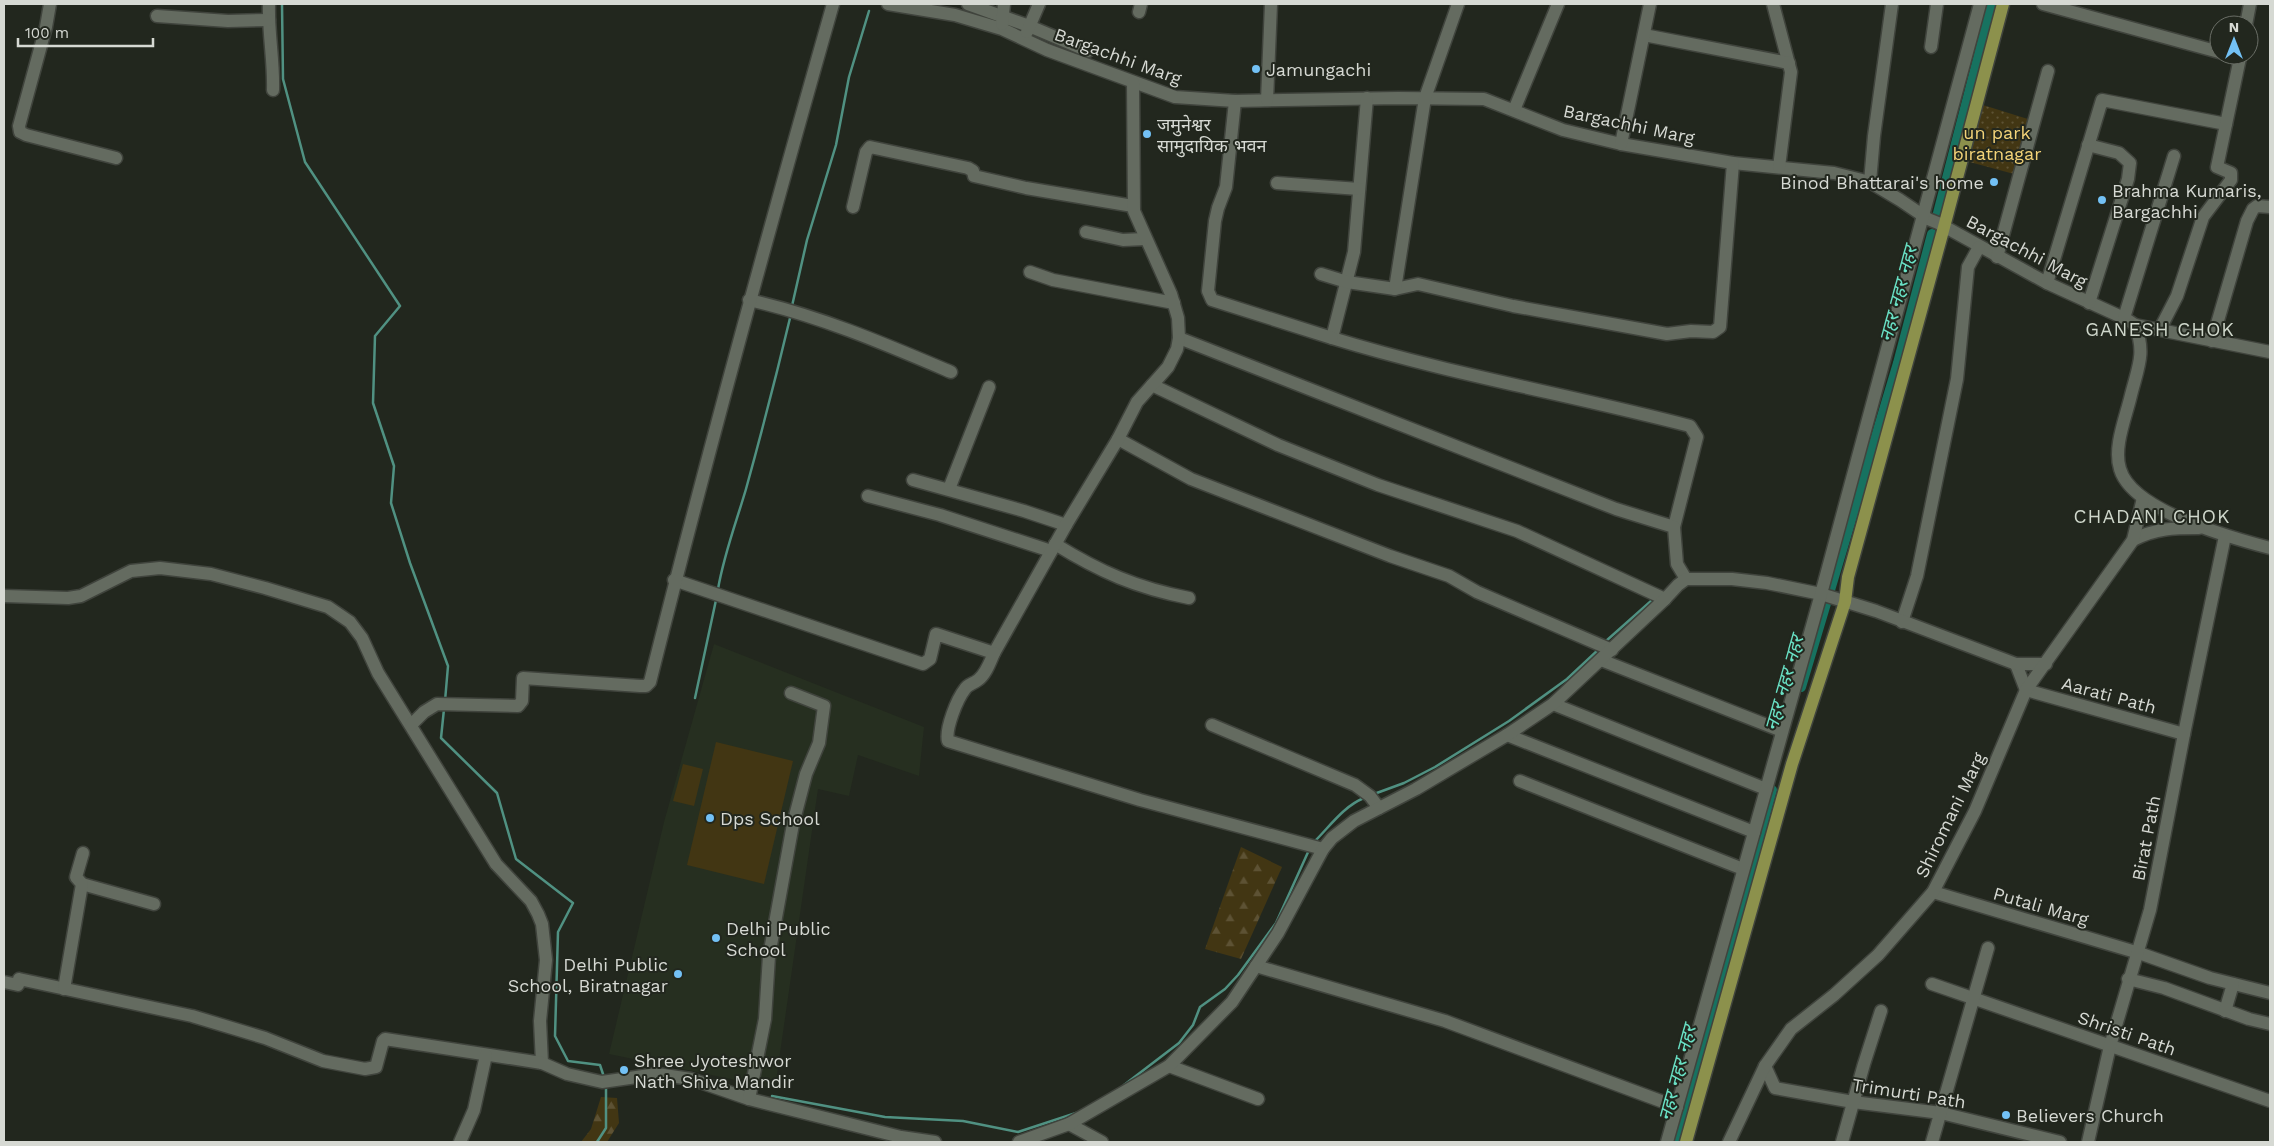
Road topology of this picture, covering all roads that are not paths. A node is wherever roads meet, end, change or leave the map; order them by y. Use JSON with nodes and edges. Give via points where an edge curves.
{"nodes":[{"id":1,"x":50,"y":4,"type":"edge"},
{"id":2,"x":269,"y":4,"type":"edge"},
{"id":3,"x":833,"y":4,"type":"edge"},
{"id":4,"x":888,"y":4,"type":"edge"},
{"id":5,"x":968,"y":4,"type":"edge"},
{"id":6,"x":1039,"y":4,"type":"edge"},
{"id":7,"x":1270,"y":4,"type":"edge"},
{"id":8,"x":1458,"y":4,"type":"edge"},
{"id":9,"x":1558,"y":4,"type":"edge"},
{"id":10,"x":1650,"y":4,"type":"edge"},
{"id":11,"x":1773,"y":4,"type":"edge"},
{"id":12,"x":1892,"y":4,"type":"edge"},
{"id":13,"x":1937,"y":4,"type":"edge"},
{"id":14,"x":1980,"y":4,"type":"edge"},
{"id":15,"x":2003,"y":4,"type":"edge"},
{"id":16,"x":2043,"y":4,"type":"edge"},
{"id":17,"x":1004,"y":10,"type":"edge"},
{"id":18,"x":158,"y":16,"type":"dead end"},
{"id":19,"x":269,"y":20,"type":"junction"},
{"id":20,"x":1029,"y":26,"type":"junction"},
{"id":21,"x":1002,"y":29,"type":"junction"},
{"id":22,"x":1644,"y":35,"type":"junction"},
{"id":23,"x":1024,"y":39,"type":"junction"},
{"id":24,"x":1932,"y":47,"type":"dead end"},
{"id":25,"x":2209,"y":49,"type":"edge"},
{"id":26,"x":1088,"y":50,"type":"dead end"},
{"id":27,"x":1789,"y":63,"type":"junction"},
{"id":28,"x":2236,"y":65,"type":"edge"},
{"id":29,"x":2048,"y":71,"type":"dead end"},
{"id":30,"x":1133,"y":82,"type":"junction"},
{"id":31,"x":273,"y":90,"type":"dead end"},
{"id":32,"x":1367,"y":98,"type":"junction"},
{"id":33,"x":1425,"y":98,"type":"junction"},
{"id":34,"x":1267,"y":100,"type":"junction"},
{"id":35,"x":1235,"y":101,"type":"junction"},
{"id":36,"x":1514,"y":110,"type":"junction"},
{"id":37,"x":2226,"y":124,"type":"junction"},
{"id":38,"x":1621,"y":144,"type":"junction"},
{"id":39,"x":2088,"y":145,"type":"junction"},
{"id":40,"x":2174,"y":156,"type":"dead end"},
{"id":41,"x":116,"y":158,"type":"dead end"},
{"id":42,"x":1733,"y":163,"type":"junction"},
{"id":43,"x":1779,"y":167,"type":"junction"},
{"id":44,"x":1870,"y":182,"type":"junction"},
{"id":45,"x":1277,"y":183,"type":"dead end"},
{"id":46,"x":1359,"y":188,"type":"junction"},
{"id":47,"x":1133,"y":206,"type":"junction"},
{"id":48,"x":854,"y":207,"type":"dead end"},
{"id":49,"x":2270,"y":208,"type":"edge"},
{"id":50,"x":1933,"y":221,"type":"junction"},
{"id":51,"x":1086,"y":232,"type":"dead end"},
{"id":52,"x":1146,"y":238,"type":"junction"},
{"id":53,"x":1979,"y":247,"type":"junction"},
{"id":54,"x":1997,"y":257,"type":"junction"},
{"id":55,"x":1030,"y":272,"type":"dead end"},
{"id":56,"x":1321,"y":274,"type":"dead end"},
{"id":57,"x":1347,"y":282,"type":"junction"},
{"id":58,"x":2047,"y":283,"type":"junction"},
{"id":59,"x":1395,"y":289,"type":"junction"},
{"id":60,"x":749,"y":300,"type":"junction"},
{"id":61,"x":1174,"y":303,"type":"junction"},
{"id":62,"x":2089,"y":303,"type":"junction"},
{"id":63,"x":2124,"y":318,"type":"junction"},
{"id":64,"x":2135,"y":325,"type":"junction"},
{"id":65,"x":2160,"y":329,"type":"junction"},
{"id":66,"x":1179,"y":338,"type":"junction"},
{"id":67,"x":1332,"y":338,"type":"junction"},
{"id":68,"x":2212,"y":341,"type":"junction"},
{"id":69,"x":2270,"y":352,"type":"edge"},
{"id":70,"x":951,"y":372,"type":"dead end"},
{"id":71,"x":1152,"y":385,"type":"junction"},
{"id":72,"x":989,"y":387,"type":"dead end"},
{"id":73,"x":1118,"y":439,"type":"junction"},
{"id":74,"x":913,"y":480,"type":"dead end"},
{"id":75,"x":949,"y":489,"type":"junction"},
{"id":76,"x":868,"y":496,"type":"dead end"},
{"id":77,"x":2142,"y":498,"type":"junction"},
{"id":78,"x":1066,"y":525,"type":"junction"},
{"id":79,"x":1674,"y":528,"type":"junction"},
{"id":80,"x":2200,"y":528,"type":"junction"},
{"id":81,"x":2225,"y":536,"type":"junction"},
{"id":82,"x":2134,"y":540,"type":"junction"},
{"id":83,"x":1053,"y":548,"type":"junction"},
{"id":84,"x":2270,"y":548,"type":"edge"},
{"id":85,"x":1686,"y":579,"type":"junction"},
{"id":86,"x":674,"y":580,"type":"junction"},
{"id":87,"x":4,"y":596,"type":"edge"},
{"id":88,"x":1831,"y":597,"type":"junction"},
{"id":89,"x":1189,"y":598,"type":"dead end"},
{"id":90,"x":1666,"y":599,"type":"junction"},
{"id":91,"x":1902,"y":622,"type":"junction"},
{"id":92,"x":1612,"y":650,"type":"junction"},
{"id":93,"x":994,"y":653,"type":"junction"},
{"id":94,"x":1601,"y":660,"type":"junction"},
{"id":95,"x":2016,"y":664,"type":"junction"},
{"id":96,"x":2046,"y":664,"type":"junction"},
{"id":97,"x":2026,"y":690,"type":"junction"},
{"id":98,"x":791,"y":693,"type":"dead end"},
{"id":99,"x":1554,"y":704,"type":"junction"},
{"id":100,"x":411,"y":725,"type":"junction"},
{"id":101,"x":1212,"y":725,"type":"dead end"},
{"id":102,"x":1782,"y":731,"type":"junction"},
{"id":103,"x":2184,"y":734,"type":"junction"},
{"id":104,"x":1507,"y":735,"type":"junction"},
{"id":105,"x":1520,"y":781,"type":"dead end"},
{"id":106,"x":1766,"y":789,"type":"junction"},
{"id":107,"x":1379,"y":808,"type":"junction"},
{"id":108,"x":1754,"y":832,"type":"junction"},
{"id":109,"x":1322,"y":849,"type":"junction"},
{"id":110,"x":83,"y":853,"type":"dead end"},
{"id":111,"x":1743,"y":869,"type":"junction"},
{"id":112,"x":82,"y":884,"type":"junction"},
{"id":113,"x":1934,"y":892,"type":"junction"},
{"id":114,"x":154,"y":904,"type":"dead end"},
{"id":115,"x":1988,"y":948,"type":"dead end"},
{"id":116,"x":2139,"y":952,"type":"junction"},
{"id":117,"x":1256,"y":966,"type":"junction"},
{"id":118,"x":2128,"y":979,"type":"junction"},
{"id":119,"x":4,"y":982,"type":"edge"},
{"id":120,"x":1932,"y":984,"type":"dead end"},
{"id":121,"x":2233,"y":984,"type":"junction"},
{"id":122,"x":64,"y":989,"type":"junction"},
{"id":123,"x":2270,"y":993,"type":"edge"},
{"id":124,"x":1972,"y":999,"type":"junction"},
{"id":125,"x":1881,"y":1010,"type":"dead end"},
{"id":126,"x":2225,"y":1011,"type":"junction"},
{"id":127,"x":2270,"y":1024,"type":"edge"},
{"id":128,"x":2110,"y":1046,"type":"junction"},
{"id":129,"x":486,"y":1055,"type":"junction"},
{"id":130,"x":542,"y":1063,"type":"junction"},
{"id":131,"x":1169,"y":1066,"type":"junction"},
{"id":132,"x":1765,"y":1066,"type":"junction"},
{"id":133,"x":1775,"y":1088,"type":"junction"},
{"id":134,"x":1750,"y":1098,"type":"junction"},
{"id":135,"x":749,"y":1099,"type":"junction"},
{"id":136,"x":1258,"y":1099,"type":"dead end"},
{"id":137,"x":2270,"y":1101,"type":"edge"},
{"id":138,"x":1853,"y":1102,"type":"junction"},
{"id":139,"x":1677,"y":1107,"type":"junction"},
{"id":140,"x":1941,"y":1113,"type":"junction"},
{"id":141,"x":1069,"y":1124,"type":"junction"},
{"id":142,"x":460,"y":1142,"type":"edge"},
{"id":143,"x":934,"y":1142,"type":"edge"},
{"id":144,"x":1019,"y":1142,"type":"edge"},
{"id":145,"x":1102,"y":1142,"type":"edge"},
{"id":146,"x":1667,"y":1142,"type":"edge"},
{"id":147,"x":1686,"y":1142,"type":"edge"},
{"id":148,"x":1729,"y":1142,"type":"edge"},
{"id":149,"x":1842,"y":1142,"type":"edge"},
{"id":150,"x":1932,"y":1142,"type":"edge"},
{"id":151,"x":2060,"y":1142,"type":"edge"},
{"id":152,"x":2088,"y":1142,"type":"edge"}],
"edges":[{"from":1,"to":41,"type":"street","via":[[20,132]]},
{"from":2,"to":19,"type":"street"},
{"from":3,"to":60,"type":"street"},
{"from":4,"to":21,"type":"street","name":"Bargachhi Marg","via":[[955,15]]},
{"from":5,"to":17,"type":"street"},
{"from":6,"to":20,"type":"street"},
{"from":7,"to":34,"type":"street"},
{"from":8,"to":33,"type":"street"},
{"from":9,"to":36,"type":"street"},
{"from":10,"to":22,"type":"street"},
{"from":11,"to":27,"type":"street"},
{"from":12,"to":44,"type":"street"},
{"from":13,"to":24,"type":"street"},
{"from":14,"to":50,"type":"street"},
{"from":15,"to":50,"type":"main road"},
{"from":16,"to":25,"type":"street"},
{"from":17,"to":20,"type":"street"},
{"from":17,"to":21,"type":"street"},
{"from":18,"to":19,"type":"street"},
{"from":19,"to":31,"type":"street","via":[[274,62]]},
{"from":20,"to":23,"type":"street"},
{"from":20,"to":26,"type":"street"},
{"from":21,"to":23,"type":"street","name":"Bargachhi Marg"},
{"from":22,"to":27,"type":"street"},
{"from":22,"to":38,"type":"street"},
{"from":23,"to":30,"type":"street","name":"Bargachhi Marg"},
{"from":27,"to":43,"type":"street","via":[[1791,85]]},
{"from":28,"to":37,"type":"street"},
{"from":29,"to":54,"type":"street"},
{"from":30,"to":35,"type":"street","name":"Bargachhi Marg","via":[[1176,97]]},
{"from":30,"to":47,"type":"street"},
{"from":32,"to":33,"type":"street","name":"Bargachhi Marg"},
{"from":32,"to":34,"type":"street","name":"Bargachhi Marg"},
{"from":32,"to":46,"type":"street"},
{"from":33,"to":36,"type":"street","name":"Bargachhi Marg","via":[[1484,99]]},
{"from":33,"to":59,"type":"street"},
{"from":34,"to":35,"type":"street","name":"Bargachhi Marg"},
{"from":35,"to":67,"type":"street","via":[[1226,187],[1215,221],[1208,291],[1212,300]]},
{"from":36,"to":38,"type":"street","name":"Bargachhi Marg","via":[[1563,130]]},
{"from":37,"to":39,"type":"street","via":[[2102,100]]},
{"from":37,"to":65,"type":"street","via":[[2217,167],[2231,173],[2231,180],[2203,217],[2177,296]]},
{"from":38,"to":42,"type":"street","name":"Bargachhi Marg"},
{"from":39,"to":58,"type":"street"},
{"from":39,"to":62,"type":"street","via":[[2119,153],[2130,163],[2128,179]]},
{"from":40,"to":63,"type":"street"},
{"from":42,"to":43,"type":"street","name":"Bargachhi Marg"},
{"from":42,"to":59,"type":"street","via":[[1720,326],[1713,332],[1667,334],[1512,306],[1418,284]]},
{"from":43,"to":44,"type":"street","name":"Bargachhi Marg","via":[[1834,173]]},
{"from":44,"to":50,"type":"street","name":"Bargachhi Marg"},
{"from":45,"to":46,"type":"street"},
{"from":46,"to":57,"type":"street","via":[[1354,252]]},
{"from":47,"to":48,"type":"street","via":[[1003,184],[974,176],[968,168],[870,147],[866,152]]},
{"from":47,"to":52,"type":"street"},
{"from":49,"to":68,"type":"street","via":[[2257,206],[2252,209]]},
{"from":50,"to":53,"type":"street","name":"Bargachhi Marg"},
{"from":50,"to":88,"type":"street"},
{"from":50,"to":88,"type":"main road","via":[[1851,568]]},
{"from":51,"to":52,"type":"street","via":[[1123,240]]},
{"from":52,"to":61,"type":"street"},
{"from":53,"to":54,"type":"street","name":"Bargachhi Marg"},
{"from":53,"to":91,"type":"street","via":[[1968,267],[1957,379],[1917,576]]},
{"from":54,"to":58,"type":"street","name":"Bargachhi Marg"},
{"from":55,"to":61,"type":"street","via":[[1053,280]]},
{"from":56,"to":57,"type":"street"},
{"from":57,"to":59,"type":"street"},
{"from":57,"to":67,"type":"street"},
{"from":58,"to":62,"type":"street","name":"Bargachhi Marg"},
{"from":60,"to":70,"type":"street","via":[[804,314]]},
{"from":60,"to":86,"type":"street"},
{"from":61,"to":66,"type":"street"},
{"from":62,"to":63,"type":"street","name":"Bargachhi Marg"},
{"from":63,"to":64,"type":"street","name":"Bargachhi Marg"},
{"from":64,"to":65,"type":"street"},
{"from":64,"to":77,"type":"street","via":[[2141,342],[2140,360],[2118,451],[2119,469],[2125,481]]},
{"from":65,"to":68,"type":"street"},
{"from":66,"to":71,"type":"street","via":[[1172,359]]},
{"from":66,"to":79,"type":"street","via":[[1616,509]]},
{"from":67,"to":79,"type":"street","via":[[1421,363],[1690,426],[1697,437]]},
{"from":68,"to":69,"type":"street"},
{"from":71,"to":73,"type":"street","via":[[1137,402]]},
{"from":71,"to":90,"type":"street","via":[[1278,445],[1378,485],[1517,531]]},
{"from":72,"to":75,"type":"street"},
{"from":73,"to":78,"type":"street"},
{"from":73,"to":92,"type":"street","via":[[1191,478],[1449,576],[1477,592]]},
{"from":74,"to":75,"type":"street"},
{"from":75,"to":78,"type":"street"},
{"from":76,"to":83,"type":"street"},
{"from":77,"to":80,"type":"street"},
{"from":77,"to":82,"type":"street","name":"Shiromani Marg"},
{"from":78,"to":83,"type":"street"},
{"from":79,"to":85,"type":"street","via":[[1677,564]]},
{"from":80,"to":81,"type":"street"},
{"from":80,"to":82,"type":"street","via":[[2148,532]]},
{"from":81,"to":84,"type":"street"},
{"from":81,"to":103,"type":"street","name":"Birat Path"},
{"from":82,"to":96,"type":"street","name":"Shiromani Marg"},
{"from":83,"to":89,"type":"street","via":[[1138,586]]},
{"from":83,"to":93,"type":"street"},
{"from":85,"to":88,"type":"street","via":[[1767,583]]},
{"from":85,"to":90,"type":"street"},
{"from":86,"to":93,"type":"street","via":[[923,664],[930,659],[936,634]]},
{"from":86,"to":100,"type":"street","via":[[650,682],[646,686],[523,678],[522,701],[516,707],[437,704]]},
{"from":87,"to":100,"type":"street","via":[[81,596],[131,571],[160,568],[211,574],[328,607],[350,622],[362,638],[378,673]]},
{"from":88,"to":91,"type":"street"},
{"from":88,"to":102,"type":"street"},
{"from":88,"to":147,"type":"main road","via":[[1792,764]]},
{"from":90,"to":92,"type":"street"},
{"from":91,"to":95,"type":"street"},
{"from":92,"to":94,"type":"street"},
{"from":93,"to":109,"type":"street","via":[[978,681],[963,691],[947,732],[948,741],[1140,800]]},
{"from":94,"to":99,"type":"street"},
{"from":94,"to":102,"type":"street"},
{"from":95,"to":96,"type":"street"},
{"from":95,"to":97,"type":"street"},
{"from":96,"to":97,"type":"street","name":"Shiromani Marg"},
{"from":97,"to":103,"type":"street","name":"Aarati Path"},
{"from":97,"to":113,"type":"street","name":"Shiromani Marg","via":[[1975,811]]},
{"from":98,"to":135,"type":"street","via":[[824,706],[819,743],[806,774],[793,824],[769,956],[765,1019]]},
{"from":99,"to":104,"type":"street"},
{"from":99,"to":106,"type":"street"},
{"from":100,"to":130,"type":"street","via":[[496,864],[531,901],[540,919],[546,960],[540,1022]]},
{"from":101,"to":107,"type":"street","via":[[1355,785]]},
{"from":102,"to":106,"type":"street"},
{"from":103,"to":116,"type":"street","name":"Birat Path"},
{"from":104,"to":107,"type":"street"},
{"from":104,"to":108,"type":"street"},
{"from":105,"to":111,"type":"street"},
{"from":106,"to":108,"type":"street"},
{"from":107,"to":109,"type":"street","via":[[1354,821]]},
{"from":108,"to":111,"type":"street"},
{"from":109,"to":117,"type":"street","via":[[1278,933]]},
{"from":110,"to":112,"type":"street","via":[[76,877]]},
{"from":111,"to":139,"type":"street"},
{"from":112,"to":114,"type":"street"},
{"from":112,"to":122,"type":"street"},
{"from":113,"to":116,"type":"street","name":"Putali Marg"},
{"from":113,"to":132,"type":"street","name":"Shiromani Marg","via":[[1878,955],[1834,996],[1791,1029]]},
{"from":115,"to":124,"type":"street"},
{"from":116,"to":118,"type":"street","name":"Birat Path"},
{"from":116,"to":121,"type":"street","name":"Putali Marg"},
{"from":117,"to":131,"type":"street","via":[[1232,1002]]},
{"from":117,"to":139,"type":"street","via":[[1445,1022]]},
{"from":118,"to":126,"type":"street","via":[[2164,988]]},
{"from":118,"to":128,"type":"street","name":"Birat Path"},
{"from":119,"to":122,"type":"street","via":[[18,985],[19,979]]},
{"from":120,"to":124,"type":"street","name":"Shristi Path"},
{"from":121,"to":123,"type":"street","name":"Putali Marg"},
{"from":121,"to":126,"type":"street"},
{"from":122,"to":129,"type":"street","via":[[192,1016],[265,1038],[323,1061],[365,1069],[376,1067],[386,1039]]},
{"from":124,"to":128,"type":"street","name":"Shristi Path"},
{"from":124,"to":140,"type":"street"},
{"from":125,"to":138,"type":"street"},
{"from":126,"to":127,"type":"street"},
{"from":128,"to":137,"type":"street","name":"Shristi Path"},
{"from":128,"to":152,"type":"street","name":"Birat Path"},
{"from":129,"to":130,"type":"street"},
{"from":129,"to":142,"type":"street","via":[[474,1110]]},
{"from":130,"to":135,"type":"street","via":[[567,1074],[607,1082],[657,1074],[691,1079]]},
{"from":131,"to":136,"type":"street"},
{"from":131,"to":141,"type":"street"},
{"from":132,"to":133,"type":"street"},
{"from":132,"to":134,"type":"street","name":"Shiromani Marg"},
{"from":133,"to":134,"type":"street"},
{"from":133,"to":138,"type":"street","name":"Trimurti Path"},
{"from":134,"to":148,"type":"street","name":"Shiromani Marg"},
{"from":135,"to":143,"type":"street","via":[[901,1137]]},
{"from":138,"to":140,"type":"street","name":"Trimurti Path"},
{"from":138,"to":149,"type":"street"},
{"from":139,"to":146,"type":"street"},
{"from":140,"to":150,"type":"street"},
{"from":140,"to":151,"type":"street","name":"Trimurti Path"},
{"from":141,"to":144,"type":"street"},
{"from":141,"to":145,"type":"street"}]}
